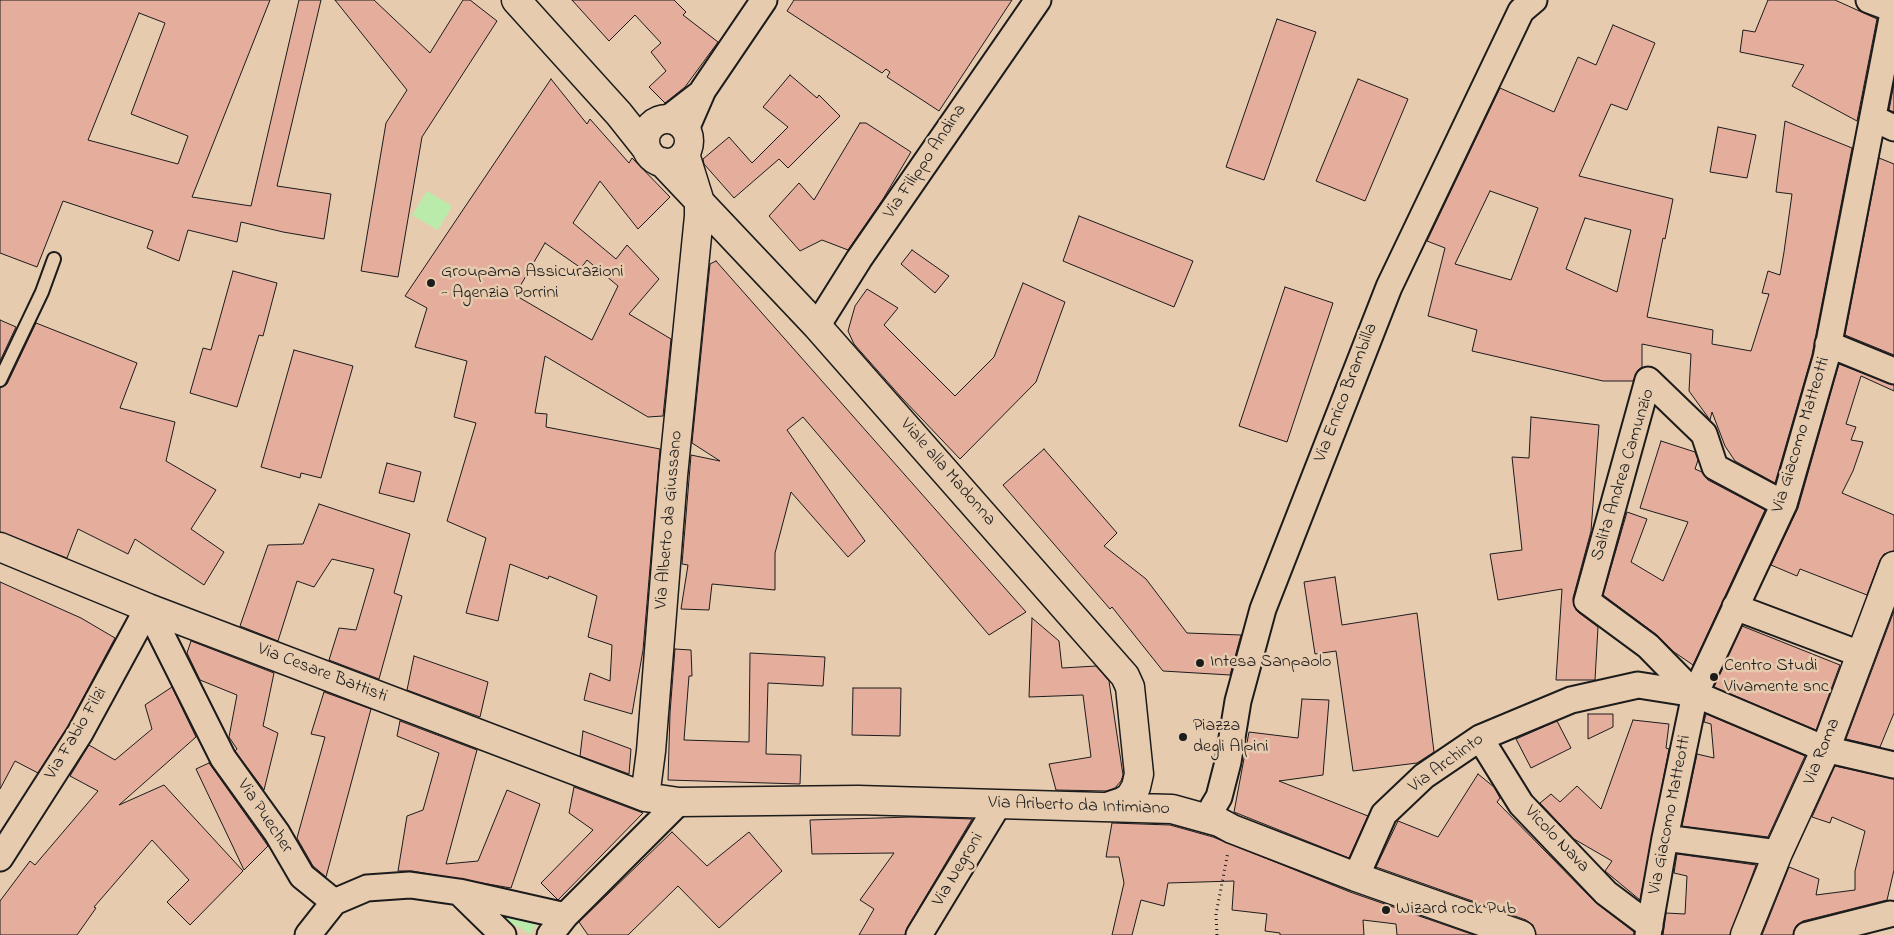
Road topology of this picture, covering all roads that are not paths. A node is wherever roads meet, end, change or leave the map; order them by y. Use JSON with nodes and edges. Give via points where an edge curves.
{"nodes":[{"id":1,"x":516,"y":0,"type":"edge"},
{"id":2,"x":764,"y":0,"type":"edge"},
{"id":3,"x":1038,"y":0,"type":"edge"},
{"id":4,"x":1534,"y":0,"type":"edge"},
{"id":5,"x":1869,"y":0,"type":"edge"},
{"id":6,"x":1894,"y":9,"type":"edge"},
{"id":7,"x":1884,"y":123,"type":"edge"},
{"id":8,"x":667,"y":139,"type":"junction"},
{"id":9,"x":698,"y":199,"type":"junction"},
{"id":10,"x":734,"y":240,"type":"junction"},
{"id":11,"x":695,"y":243,"type":"junction"},
{"id":12,"x":54,"y":259,"type":"dead end"},
{"id":13,"x":818,"y":326,"type":"junction"},
{"id":14,"x":1828,"y":344,"type":"junction"},
{"id":15,"x":1894,"y":371,"type":"edge"},
{"id":16,"x":0,"y":380,"type":"edge"},
{"id":17,"x":1784,"y":504,"type":"junction"},
{"id":18,"x":0,"y":547,"type":"edge"},
{"id":19,"x":1894,"y":566,"type":"edge"},
{"id":20,"x":1735,"y":607,"type":"junction"},
{"id":21,"x":148,"y":608,"type":"junction"},
{"id":22,"x":1860,"y":654,"type":"junction"},
{"id":23,"x":1695,"y":694,"type":"junction"},
{"id":24,"x":1480,"y":738,"type":"junction"},
{"id":25,"x":1825,"y":749,"type":"junction"},
{"id":26,"x":1894,"y":765,"type":"edge"},
{"id":27,"x":1138,"y":774,"type":"junction"},
{"id":28,"x":645,"y":797,"type":"junction"},
{"id":29,"x":998,"y":805,"type":"junction"},
{"id":30,"x":674,"y":806,"type":"junction"},
{"id":31,"x":1107,"y":807,"type":"junction"},
{"id":32,"x":1213,"y":807,"type":"dead end"},
{"id":33,"x":1168,"y":809,"type":"junction"},
{"id":34,"x":1664,"y":838,"type":"junction"},
{"id":35,"x":1778,"y":853,"type":"junction"},
{"id":36,"x":0,"y":858,"type":"edge"},
{"id":37,"x":1356,"y":877,"type":"junction"},
{"id":38,"x":459,"y":892,"type":"junction"},
{"id":39,"x":334,"y":902,"type":"junction"},
{"id":40,"x":565,"y":916,"type":"junction"},
{"id":41,"x":1892,"y":916,"type":"edge"},
{"id":42,"x":1649,"y":931,"type":"edge"},
{"id":43,"x":308,"y":935,"type":"edge"},
{"id":44,"x":503,"y":935,"type":"edge"},
{"id":45,"x":550,"y":935,"type":"edge"},
{"id":46,"x":919,"y":935,"type":"edge"},
{"id":47,"x":1521,"y":935,"type":"edge"},
{"id":48,"x":1745,"y":935,"type":"edge"},
{"id":49,"x":1807,"y":935,"type":"edge"}],
"edges":[{"from":1,"to":8,"type":"street","via":[[620,114]]},
{"from":2,"to":8,"type":"street"},
{"from":3,"to":13,"type":"street","name":"Via Filippo Andina","via":[[912,181]]},
{"from":4,"to":32,"type":"street","name":"Via Enrico Brambilla","via":[[1521,11],[1389,287],[1264,609],[1238,701],[1219,797]]},
{"from":5,"to":6,"type":"street"},
{"from":6,"to":7,"type":"street","name":"Via Giacomo Matteotti"},
{"from":7,"to":14,"type":"street","name":"Via Giacomo Matteotti"},
{"from":8,"to":9,"type":"street","name":"Viale alla Madonna"},
{"from":9,"to":10,"type":"street","name":"Viale alla Madonna"},
{"from":9,"to":11,"type":"street","name":"Via Alberto da Giussano"},
{"from":10,"to":11,"type":"street","via":[[712,237]]},
{"from":10,"to":13,"type":"street","name":"Viale alla Madonna"},
{"from":11,"to":28,"type":"street","name":"Via Alberto da Giussano"},
{"from":12,"to":16,"type":"lane"},
{"from":13,"to":27,"type":"street","name":"Viale alla Madonna","via":[[1126,676],[1130,687]]},
{"from":14,"to":15,"type":"street"},
{"from":14,"to":17,"type":"street","name":"Via Giacomo Matteotti"},
{"from":17,"to":20,"type":"street","name":"Via Giacomo Matteotti"},
{"from":17,"to":23,"type":"street","name":"Salita Andrea Camunzio","via":[[1715,467],[1704,434],[1648,380],[1587,601],[1648,646]]},
{"from":18,"to":21,"type":"street","name":"Via Cesare Battisti"},
{"from":19,"to":22,"type":"street","name":"Via Roma"},
{"from":20,"to":22,"type":"street"},
{"from":20,"to":23,"type":"street","name":"Via Giacomo Matteotti"},
{"from":21,"to":28,"type":"street","name":"Via Cesare Battisti"},
{"from":21,"to":36,"type":"street","name":"Via Fabio Filzi","via":[[80,733]]},
{"from":21,"to":39,"type":"street","name":"Via Puecher","via":[[223,758],[302,876]]},
{"from":22,"to":25,"type":"street","name":"Via Roma"},
{"from":23,"to":24,"type":"street","name":"Via Archinto","via":[[1638,685],[1571,700]]},
{"from":23,"to":25,"type":"street"},
{"from":23,"to":34,"type":"street","name":"Via Giacomo Matteotti"},
{"from":24,"to":37,"type":"street","name":"Via Archinto","via":[[1424,776],[1384,814]]},
{"from":24,"to":42,"type":"street","name":"Vicolo Nava","via":[[1521,804],[1606,893]]},
{"from":25,"to":26,"type":"street"},
{"from":25,"to":35,"type":"street","name":"Via Roma"},
{"from":27,"to":31,"type":"street","name":"Viale alla Madonna","via":[[1130,797]]},
{"from":27,"to":33,"type":"street","name":"Viale alla Madonna","via":[[1142,791]]},
{"from":28,"to":30,"type":"street","name":"Via Ariberto da Intimiano"},
{"from":29,"to":30,"type":"street","name":"Via Ariberto da Intimiano","via":[[858,800]]},
{"from":29,"to":31,"type":"street","name":"Via Ariberto da Intimiano"},
{"from":29,"to":46,"type":"street","name":"Via Negroni"},
{"from":30,"to":40,"type":"street"},
{"from":31,"to":33,"type":"street","name":"Via Ariberto da Intimiano"},
{"from":33,"to":37,"type":"street","name":"Via Ariberto da Intimiano","via":[[1219,822],[1232,830]]},
{"from":34,"to":35,"type":"street"},
{"from":34,"to":42,"type":"street","name":"Via Giacomo Matteotti"},
{"from":35,"to":48,"type":"street","name":"Via Roma"},
{"from":37,"to":47,"type":"street","name":"Via Ariberto da Intimiano"},
{"from":38,"to":39,"type":"street","via":[[410,885],[367,888]]},
{"from":38,"to":40,"type":"street"},
{"from":38,"to":44,"type":"street"},
{"from":39,"to":43,"type":"street"},
{"from":40,"to":45,"type":"street"},
{"from":41,"to":49,"type":"street"}]}
